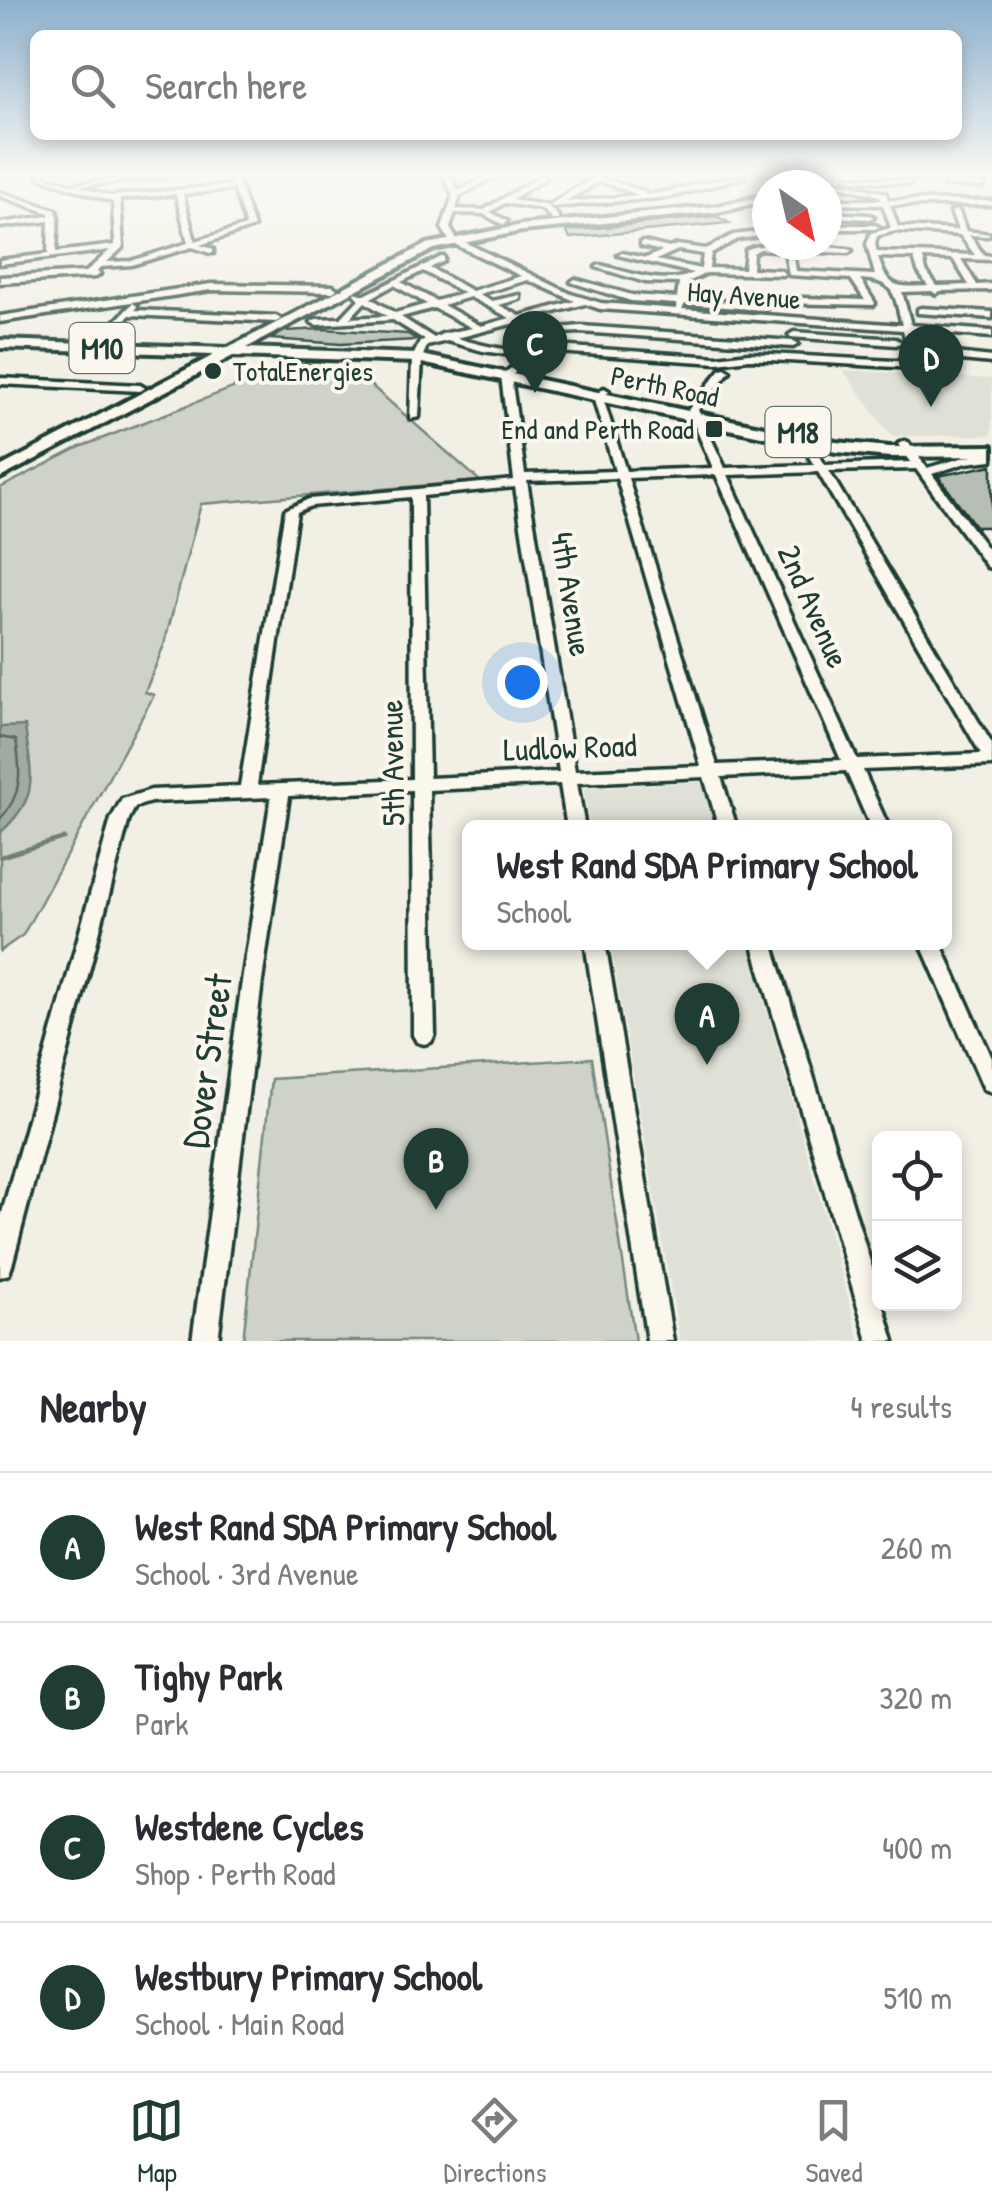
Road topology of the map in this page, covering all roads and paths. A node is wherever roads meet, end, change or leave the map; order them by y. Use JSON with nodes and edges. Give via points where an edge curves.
{"nodes":[{"id":1,"x":53,"y":240,"type":"edge"},
{"id":2,"x":119,"y":240,"type":"edge"},
{"id":3,"x":192,"y":240,"type":"edge"},
{"id":4,"x":210,"y":240,"type":"edge"},
{"id":5,"x":447,"y":240,"type":"edge"},
{"id":6,"x":462,"y":240,"type":"edge"},
{"id":7,"x":731,"y":240,"type":"edge"},
{"id":8,"x":870,"y":240,"type":"edge"},
{"id":9,"x":899,"y":240,"type":"edge"},
{"id":10,"x":932,"y":240,"type":"edge"},
{"id":11,"x":968,"y":240,"type":"edge"},
{"id":12,"x":430,"y":244,"type":"junction"},
{"id":13,"x":644,"y":244,"type":"dead end"},
{"id":14,"x":193,"y":245,"type":"junction"},
{"id":15,"x":119,"y":247,"type":"junction"},
{"id":16,"x":669,"y":250,"type":"junction"},
{"id":17,"x":842,"y":250,"type":"edge"},
{"id":18,"x":848,"y":250,"type":"dead end"},
{"id":19,"x":210,"y":251,"type":"dead end"},
{"id":20,"x":752,"y":251,"type":"edge"},
{"id":21,"x":707,"y":252,"type":"junction"},
{"id":22,"x":874,"y":254,"type":"junction"},
{"id":23,"x":622,"y":255,"type":"dead end"},
{"id":24,"x":901,"y":255,"type":"junction"},
{"id":25,"x":52,"y":256,"type":"junction"},
{"id":26,"x":918,"y":256,"type":"junction"},
{"id":27,"x":955,"y":256,"type":"junction"},
{"id":28,"x":938,"y":257,"type":"junction"},
{"id":29,"x":980,"y":257,"type":"junction"},
{"id":30,"x":992,"y":258,"type":"edge"},
{"id":31,"x":441,"y":259,"type":"dead end"},
{"id":32,"x":786,"y":260,"type":"edge"},
{"id":33,"x":831,"y":260,"type":"edge"},
{"id":34,"x":0,"y":262,"type":"edge"},
{"id":35,"x":649,"y":262,"type":"junction"},
{"id":36,"x":102,"y":269,"type":"junction"},
{"id":37,"x":425,"y":269,"type":"junction"},
{"id":38,"x":703,"y":271,"type":"junction"},
{"id":39,"x":729,"y":271,"type":"junction"},
{"id":40,"x":748,"y":272,"type":"junction"},
{"id":41,"x":785,"y":272,"type":"junction"},
{"id":42,"x":815,"y":274,"type":"junction"},
{"id":43,"x":456,"y":275,"type":"dead end"},
{"id":44,"x":631,"y":276,"type":"junction"},
{"id":45,"x":834,"y":276,"type":"junction"},
{"id":46,"x":527,"y":277,"type":"junction"},
{"id":47,"x":854,"y":277,"type":"junction"},
{"id":48,"x":444,"y":278,"type":"junction"},
{"id":49,"x":880,"y":278,"type":"junction"},
{"id":50,"x":0,"y":280,"type":"edge"},
{"id":51,"x":772,"y":281,"type":"dead end"},
{"id":52,"x":684,"y":282,"type":"junction"},
{"id":53,"x":396,"y":283,"type":"junction"},
{"id":54,"x":992,"y":287,"type":"edge"},
{"id":55,"x":301,"y":289,"type":"junction"},
{"id":56,"x":333,"y":289,"type":"junction"},
{"id":57,"x":970,"y":289,"type":"junction"},
{"id":58,"x":896,"y":290,"type":"junction"},
{"id":59,"x":930,"y":291,"type":"junction"},
{"id":60,"x":470,"y":292,"type":"junction"},
{"id":61,"x":362,"y":296,"type":"junction"},
{"id":62,"x":518,"y":296,"type":"dead end"},
{"id":63,"x":623,"y":296,"type":"junction"},
{"id":64,"x":139,"y":300,"type":"junction"},
{"id":65,"x":313,"y":300,"type":"junction"},
{"id":66,"x":772,"y":300,"type":"junction"},
{"id":67,"x":582,"y":302,"type":"junction"},
{"id":68,"x":730,"y":303,"type":"junction"},
{"id":69,"x":492,"y":304,"type":"junction"},
{"id":70,"x":830,"y":304,"type":"junction"},
{"id":71,"x":437,"y":306,"type":"junction"},
{"id":72,"x":680,"y":307,"type":"junction"},
{"id":73,"x":920,"y":311,"type":"dead end"},
{"id":74,"x":934,"y":311,"type":"junction"},
{"id":75,"x":128,"y":312,"type":"junction"},
{"id":76,"x":393,"y":317,"type":"junction"},
{"id":77,"x":276,"y":318,"type":"junction"},
{"id":78,"x":986,"y":318,"type":"edge"},
{"id":79,"x":0,"y":319,"type":"edge"},
{"id":80,"x":344,"y":320,"type":"junction"},
{"id":81,"x":516,"y":320,"type":"junction"},
{"id":82,"x":792,"y":321,"type":"junction"},
{"id":83,"x":316,"y":322,"type":"dead end"},
{"id":84,"x":478,"y":328,"type":"junction"},
{"id":85,"x":908,"y":328,"type":"junction"},
{"id":86,"x":265,"y":334,"type":"junction"},
{"id":87,"x":560,"y":334,"type":"junction"},
{"id":88,"x":992,"y":334,"type":"edge"},
{"id":89,"x":444,"y":336,"type":"junction"},
{"id":90,"x":676,"y":336,"type":"junction"},
{"id":91,"x":430,"y":340,"type":"junction"},
{"id":92,"x":794,"y":340,"type":"junction"},
{"id":93,"x":0,"y":342,"type":"edge"},
{"id":94,"x":896,"y":342,"type":"dead end"},
{"id":95,"x":95,"y":346,"type":"junction"},
{"id":96,"x":283,"y":348,"type":"junction"},
{"id":97,"x":556,"y":349,"type":"junction"},
{"id":98,"x":170,"y":350,"type":"junction"},
{"id":99,"x":224,"y":351,"type":"junction"},
{"id":100,"x":914,"y":352,"type":"junction"},
{"id":101,"x":417,"y":355,"type":"junction"},
{"id":102,"x":673,"y":358,"type":"junction"},
{"id":103,"x":796,"y":358,"type":"junction"},
{"id":104,"x":992,"y":360,"type":"edge"},
{"id":105,"x":184,"y":366,"type":"junction"},
{"id":106,"x":725,"y":371,"type":"dead end"},
{"id":107,"x":508,"y":374,"type":"junction"},
{"id":108,"x":0,"y":382,"type":"edge"},
{"id":109,"x":140,"y":388,"type":"junction"},
{"id":110,"x":601,"y":394,"type":"junction"},
{"id":111,"x":696,"y":414,"type":"junction"},
{"id":112,"x":414,"y":416,"type":"dead end"},
{"id":113,"x":806,"y":442,"type":"junction"},
{"id":114,"x":992,"y":443,"type":"edge"},
{"id":115,"x":992,"y":454,"type":"edge"},
{"id":116,"x":915,"y":458,"type":"junction"},
{"id":117,"x":0,"y":462,"type":"edge"},
{"id":118,"x":821,"y":468,"type":"junction"},
{"id":119,"x":721,"y":471,"type":"junction"},
{"id":120,"x":0,"y":473,"type":"edge"},
{"id":121,"x":621,"y":474,"type":"junction"},
{"id":122,"x":522,"y":480,"type":"junction"},
{"id":123,"x":417,"y":492,"type":"junction"},
{"id":124,"x":992,"y":564,"type":"edge"},
{"id":125,"x":992,"y":759,"type":"edge"},
{"id":126,"x":852,"y":764,"type":"junction"},
{"id":127,"x":711,"y":771,"type":"junction"},
{"id":128,"x":568,"y":777,"type":"junction"},
{"id":129,"x":423,"y":784,"type":"junction"},
{"id":130,"x":281,"y":790,"type":"junction"},
{"id":131,"x":246,"y":793,"type":"junction"},
{"id":132,"x":575,"y":820,"type":"edge"},
{"id":133,"x":726,"y":820,"type":"edge"},
{"id":134,"x":876,"y":820,"type":"edge"},
{"id":135,"x":595,"y":950,"type":"edge"},
{"id":136,"x":764,"y":950,"type":"edge"},
{"id":137,"x":934,"y":950,"type":"edge"},
{"id":138,"x":424,"y":1034,"type":"dead end"},
{"id":139,"x":992,"y":1082,"type":"edge"},
{"id":140,"x":0,"y":1265,"type":"edge"},
{"id":141,"x":205,"y":1341,"type":"edge"},
{"id":142,"x":660,"y":1341,"type":"edge"},
{"id":143,"x":882,"y":1341,"type":"edge"}],
"edges":[{"from":1,"to":25,"type":"street"},
{"from":2,"to":15,"type":"street"},
{"from":3,"to":14,"type":"street"},
{"from":4,"to":14,"type":"street"},
{"from":5,"to":12,"type":"main road"},
{"from":6,"to":46,"type":"street","name":"Hay Avenue"},
{"from":7,"to":21,"type":"street"},
{"from":8,"to":22,"type":"street"},
{"from":9,"to":24,"type":"street"},
{"from":10,"to":28,"type":"street"},
{"from":11,"to":29,"type":"street"},
{"from":12,"to":56,"type":"main road","number":"M18"},
{"from":12,"to":86,"type":"main road"},
{"from":13,"to":16,"type":"street"},
{"from":14,"to":19,"type":"street"},
{"from":14,"to":36,"type":"street"},
{"from":15,"to":25,"type":"street"},
{"from":15,"to":36,"type":"street"},
{"from":16,"to":21,"type":"street"},
{"from":16,"to":35,"type":"street"},
{"from":17,"to":18,"type":"street"},
{"from":20,"to":40,"type":"street"},
{"from":21,"to":38,"type":"street"},
{"from":22,"to":24,"type":"street"},
{"from":22,"to":49,"type":"street"},
{"from":23,"to":35,"type":"street"},
{"from":24,"to":26,"type":"street"},
{"from":25,"to":34,"type":"street"},
{"from":26,"to":28,"type":"street"},
{"from":26,"to":59,"type":"street"},
{"from":27,"to":28,"type":"street"},
{"from":27,"to":29,"type":"street"},
{"from":27,"to":57,"type":"street"},
{"from":29,"to":30,"type":"street"},
{"from":31,"to":37,"type":"street"},
{"from":32,"to":41,"type":"street"},
{"from":33,"to":45,"type":"street"},
{"from":35,"to":38,"type":"street"},
{"from":35,"to":44,"type":"street"},
{"from":36,"to":50,"type":"street"},
{"from":37,"to":48,"type":"street"},
{"from":37,"to":53,"type":"street"},
{"from":38,"to":39,"type":"street"},
{"from":38,"to":52,"type":"street"},
{"from":39,"to":40,"type":"street"},
{"from":39,"to":68,"type":"street"},
{"from":40,"to":41,"type":"street"},
{"from":41,"to":42,"type":"street"},
{"from":42,"to":45,"type":"street"},
{"from":42,"to":70,"type":"street"},
{"from":43,"to":48,"type":"street"},
{"from":44,"to":52,"type":"street"},
{"from":44,"to":63,"type":"street"},
{"from":44,"to":63,"type":"street","via":[[604,268],[571,283]]},
{"from":45,"to":47,"type":"street"},
{"from":46,"to":60,"type":"street"},
{"from":46,"to":67,"type":"street","name":"Hay Avenue"},
{"from":47,"to":49,"type":"street"},
{"from":47,"to":70,"type":"street","via":[[871,303]]},
{"from":48,"to":60,"type":"street"},
{"from":49,"to":58,"type":"street"},
{"from":51,"to":66,"type":"street"},
{"from":52,"to":72,"type":"street"},
{"from":53,"to":61,"type":"street"},
{"from":53,"to":71,"type":"street"},
{"from":54,"to":57,"type":"street"},
{"from":55,"to":56,"type":"street"},
{"from":55,"to":64,"type":"street","via":[[204,288]]},
{"from":55,"to":65,"type":"street"},
{"from":56,"to":65,"type":"main road","number":"M18"},
{"from":57,"to":59,"type":"street"},
{"from":57,"to":78,"type":"street"},
{"from":58,"to":59,"type":"street"},
{"from":58,"to":85,"type":"street"},
{"from":59,"to":74,"type":"street"},
{"from":60,"to":69,"type":"street"},
{"from":60,"to":71,"type":"street"},
{"from":61,"to":76,"type":"street"},
{"from":61,"to":80,"type":"street"},
{"from":62,"to":69,"type":"street"},
{"from":63,"to":72,"type":"street"},
{"from":64,"to":75,"type":"street"},
{"from":64,"to":79,"type":"street"},
{"from":65,"to":77,"type":"main road","number":"M18"},
{"from":66,"to":68,"type":"street","via":[[767,306]]},
{"from":66,"to":70,"type":"street"},
{"from":67,"to":72,"type":"street","name":"Hay Avenue"},
{"from":67,"to":81,"type":"street"},
{"from":68,"to":72,"type":"street"},
{"from":69,"to":81,"type":"street"},
{"from":71,"to":76,"type":"street"},
{"from":71,"to":84,"type":"street"},
{"from":72,"to":82,"type":"street","name":"Hay Avenue"},
{"from":72,"to":90,"type":"street"},
{"from":73,"to":74,"type":"street"},
{"from":74,"to":78,"type":"street"},
{"from":75,"to":77,"type":"street"},
{"from":75,"to":95,"type":"street"},
{"from":76,"to":80,"type":"street"},
{"from":76,"to":91,"type":"street"},
{"from":77,"to":99,"type":"main road","number":"M18"},
{"from":80,"to":83,"type":"street"},
{"from":81,"to":84,"type":"street"},
{"from":81,"to":87,"type":"street","via":[[534,331]]},
{"from":82,"to":85,"type":"street","name":"Hay Avenue"},
{"from":82,"to":92,"type":"street"},
{"from":84,"to":89,"type":"street"},
{"from":85,"to":88,"type":"street","name":"Hay Avenue"},
{"from":85,"to":100,"type":"street"},
{"from":86,"to":96,"type":"main road","via":[[268,343]]},
{"from":86,"to":99,"type":"main road"},
{"from":87,"to":90,"type":"street","via":[[581,328]]},
{"from":87,"to":97,"type":"street"},
{"from":89,"to":91,"type":"street"},
{"from":89,"to":97,"type":"street","via":[[471,346],[540,354]]},
{"from":90,"to":92,"type":"street"},
{"from":90,"to":102,"type":"street"},
{"from":91,"to":101,"type":"street"},
{"from":92,"to":94,"type":"street"},
{"from":92,"to":103,"type":"street"},
{"from":93,"to":95,"type":"main road","number":"M10"},
{"from":95,"to":98,"type":"main road","number":"M10"},
{"from":95,"to":99,"type":"main road","number":"M10"},
{"from":96,"to":99,"type":"main road","name":"Perth Road","number":"M18"},
{"from":96,"to":101,"type":"main road","name":"Perth Road","number":"M18"},
{"from":97,"to":102,"type":"street"},
{"from":98,"to":99,"type":"main road","number":"M10"},
{"from":98,"to":105,"type":"main road","via":[[187,356]]},
{"from":99,"to":101,"type":"main road","name":"Perth Road","number":"M18"},
{"from":99,"to":105,"type":"main road","name":"Perth Road","number":"M18"},
{"from":99,"to":120,"type":"main road"},
{"from":100,"to":103,"type":"street","via":[[918,366]]},
{"from":100,"to":104,"type":"street"},
{"from":101,"to":107,"type":"main road","name":"Perth Road","number":"M18"},
{"from":101,"to":112,"type":"street"},
{"from":102,"to":103,"type":"street"},
{"from":105,"to":109,"type":"main road","name":"Perth Road","number":"M18"},
{"from":106,"to":111,"type":"street"},
{"from":107,"to":110,"type":"main road","name":"Perth Road","number":"M18"},
{"from":107,"to":122,"type":"street","name":"4th Avenue"},
{"from":108,"to":109,"type":"street"},
{"from":109,"to":117,"type":"main road","name":"Perth Road","number":"M18"},
{"from":110,"to":111,"type":"main road","name":"Perth Road","number":"M18"},
{"from":110,"to":121,"type":"street"},
{"from":111,"to":113,"type":"main road","name":"Perth Road","number":"M18"},
{"from":111,"to":116,"type":"main road","name":"Perth Road","number":"M18"},
{"from":111,"to":119,"type":"street","name":"2nd Avenue"},
{"from":113,"to":116,"type":"main road","name":"Perth Road","number":"M18"},
{"from":113,"to":118,"type":"street"},
{"from":114,"to":116,"type":"main road","number":"M18"},
{"from":115,"to":116,"type":"main road","number":"M18"},
{"from":115,"to":116,"type":"street"},
{"from":116,"to":118,"type":"street"},
{"from":116,"to":124,"type":"street"},
{"from":118,"to":119,"type":"street"},
{"from":118,"to":125,"type":"street"},
{"from":119,"to":121,"type":"street"},
{"from":119,"to":126,"type":"street","name":"2nd Avenue"},
{"from":121,"to":122,"type":"street"},
{"from":121,"to":127,"type":"street"},
{"from":122,"to":123,"type":"street"},
{"from":122,"to":128,"type":"street","name":"4th Avenue"},
{"from":123,"to":129,"type":"street","name":"5th Avenue"},
{"from":123,"to":131,"type":"street","via":[[302,504],[289,513]]},
{"from":125,"to":126,"type":"street","name":"Ludlow Road"},
{"from":126,"to":127,"type":"street","name":"Ludlow Road"},
{"from":126,"to":134,"type":"street","name":"2nd Avenue"},
{"from":127,"to":128,"type":"street","name":"Ludlow Road"},
{"from":127,"to":133,"type":"street"},
{"from":128,"to":129,"type":"street","name":"Ludlow Road"},
{"from":128,"to":132,"type":"street","name":"4th Avenue"},
{"from":129,"to":130,"type":"street","name":"Ludlow Road"},
{"from":129,"to":138,"type":"street","name":"5th Avenue"},
{"from":130,"to":131,"type":"street","name":"Ludlow Road"},
{"from":130,"to":141,"type":"street","name":"Dover Street"},
{"from":131,"to":140,"type":"street","name":"Ludlow Road","via":[[151,796],[128,803]]},
{"from":135,"to":142,"type":"street"},
{"from":136,"to":143,"type":"street"},
{"from":137,"to":139,"type":"street"}]}
